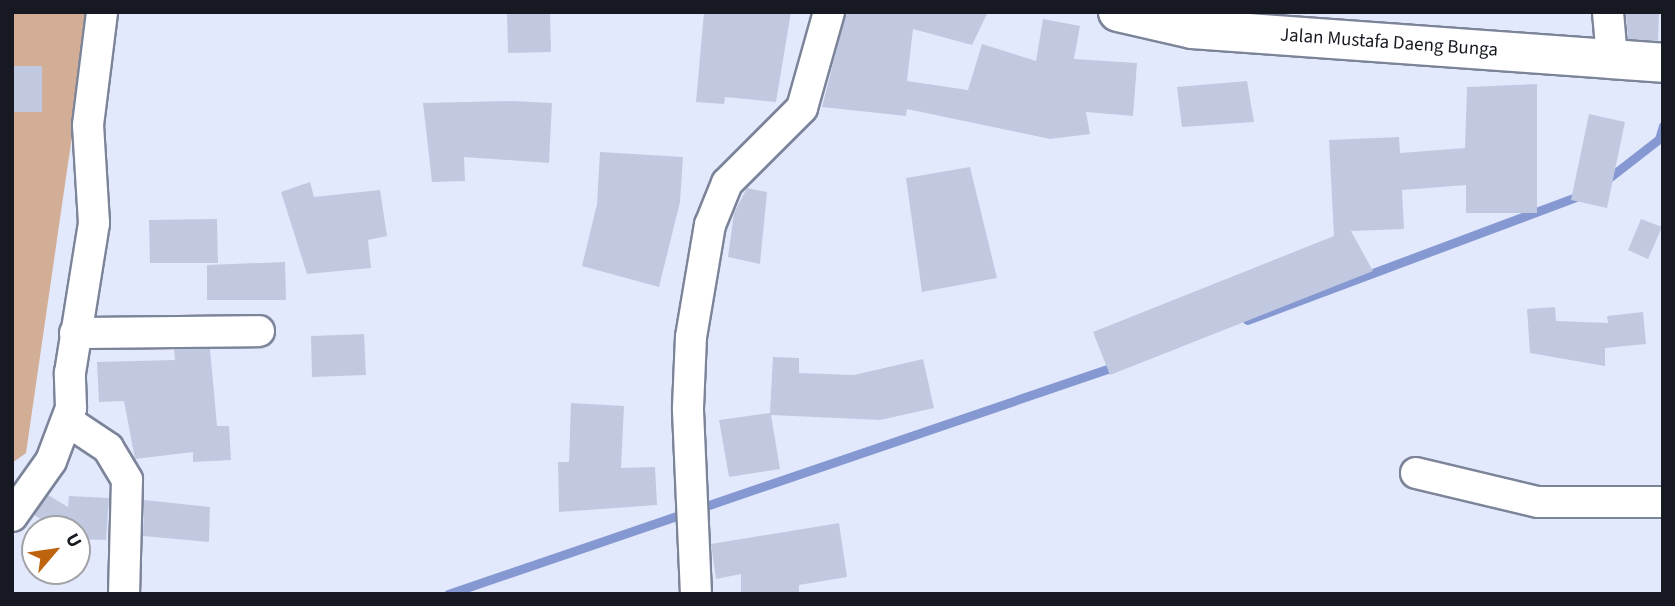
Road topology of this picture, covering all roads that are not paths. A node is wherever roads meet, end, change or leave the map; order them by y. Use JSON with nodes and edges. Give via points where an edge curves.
{"nodes":[{"id":1,"x":102,"y":12,"type":"edge"},
{"id":2,"x":829,"y":12,"type":"edge"},
{"id":3,"x":1118,"y":12,"type":"edge"},
{"id":4,"x":1608,"y":12,"type":"edge"},
{"id":5,"x":1661,"y":57,"type":"edge"},
{"id":6,"x":1612,"y":59,"type":"junction"},
{"id":7,"x":259,"y":331,"type":"dead end"},
{"id":8,"x":75,"y":333,"type":"junction"},
{"id":9,"x":69,"y":422,"type":"junction"},
{"id":10,"x":1416,"y":473,"type":"dead end"},
{"id":11,"x":1663,"y":502,"type":"edge"},
{"id":12,"x":12,"y":516,"type":"edge"},
{"id":13,"x":124,"y":594,"type":"edge"},
{"id":14,"x":696,"y":594,"type":"edge"}],
"edges":[{"from":1,"to":8,"type":"street","via":[[88,125],[94,223]]},
{"from":2,"to":14,"type":"street","via":[[802,108],[727,183],[709,225],[691,337]]},
{"from":3,"to":6,"type":"main road","name":"Jalan Mustafa Daeng Bunga","via":[[1192,29]]},
{"from":4,"to":6,"type":"street"},
{"from":5,"to":6,"type":"main road","name":"Jalan Mustafa Daeng Bunga"},
{"from":7,"to":8,"type":"street"},
{"from":8,"to":9,"type":"street"},
{"from":9,"to":12,"type":"street","via":[[51,461]]},
{"from":9,"to":13,"type":"street","via":[[108,448],[127,481]]},
{"from":10,"to":11,"type":"street","via":[[1538,502]]}]}
